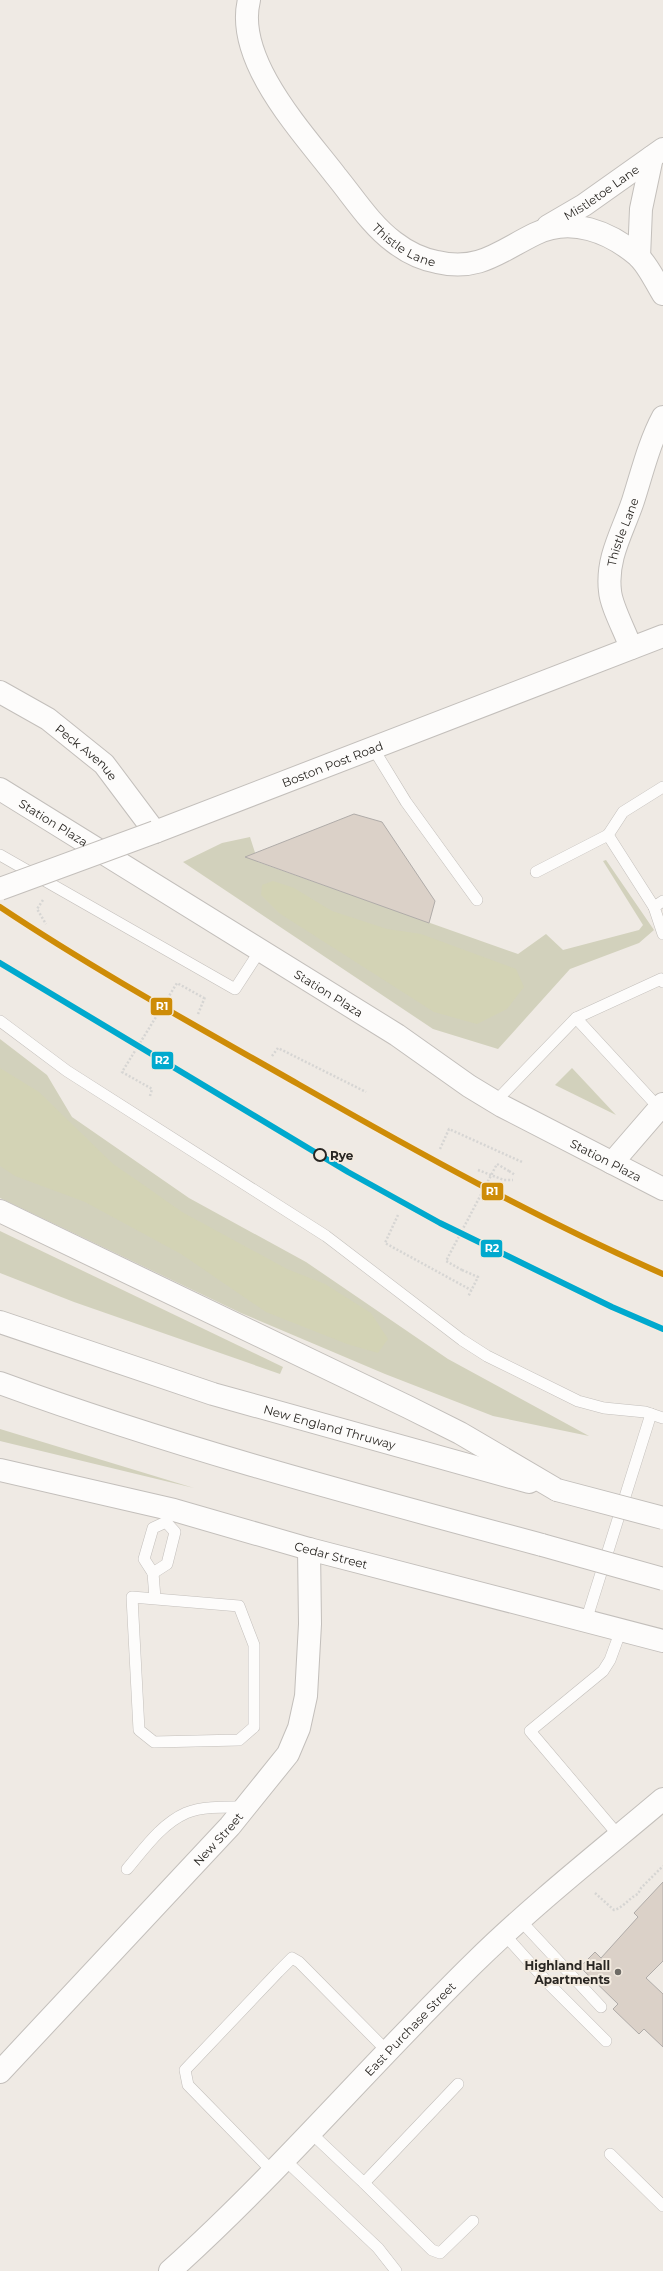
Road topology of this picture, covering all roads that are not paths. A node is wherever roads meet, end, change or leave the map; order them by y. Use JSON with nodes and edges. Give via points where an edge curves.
{"nodes":[{"id":1,"x":249,"y":0,"type":"edge"},
{"id":2,"x":658,"y":153,"type":"edge"},
{"id":3,"x":537,"y":233,"type":"junction"},
{"id":4,"x":639,"y":257,"type":"junction"},
{"id":5,"x":663,"y":294,"type":"edge"},
{"id":6,"x":663,"y":417,"type":"edge"},
{"id":7,"x":663,"y":636,"type":"edge"},
{"id":8,"x":631,"y":648,"type":"junction"},
{"id":9,"x":0,"y":692,"type":"edge"},
{"id":10,"x":373,"y":748,"type":"junction"},
{"id":11,"x":663,"y":787,"type":"edge"},
{"id":12,"x":0,"y":789,"type":"edge"},
{"id":13,"x":155,"y":832,"type":"junction"},
{"id":14,"x":608,"y":835,"type":"junction"},
{"id":15,"x":0,"y":855,"type":"edge"},
{"id":16,"x":536,"y":872,"type":"dead end"},
{"id":17,"x":0,"y":889,"type":"edge"},
{"id":18,"x":477,"y":900,"type":"dead end"},
{"id":19,"x":658,"y":904,"type":"edge"},
{"id":20,"x":663,"y":934,"type":"edge"},
{"id":21,"x":261,"y":949,"type":"junction"},
{"id":22,"x":662,"y":977,"type":"edge"},
{"id":23,"x":576,"y":1018,"type":"junction"},
{"id":24,"x":0,"y":1021,"type":"edge"},
{"id":25,"x":495,"y":1102,"type":"junction"},
{"id":26,"x":661,"y":1106,"type":"edge"},
{"id":27,"x":612,"y":1164,"type":"junction"},
{"id":28,"x":663,"y":1189,"type":"edge"},
{"id":29,"x":0,"y":1211,"type":"edge"},
{"id":30,"x":0,"y":1322,"type":"edge"},
{"id":31,"x":0,"y":1383,"type":"edge"},
{"id":32,"x":651,"y":1414,"type":"junction"},
{"id":33,"x":663,"y":1418,"type":"edge"},
{"id":34,"x":0,"y":1470,"type":"edge"},
{"id":35,"x":557,"y":1490,"type":"junction"},
{"id":36,"x":167,"y":1516,"type":"junction"},
{"id":37,"x":663,"y":1518,"type":"edge"},
{"id":38,"x":309,"y":1549,"type":"junction"},
{"id":39,"x":153,"y":1573,"type":"junction"},
{"id":40,"x":663,"y":1579,"type":"edge"},
{"id":41,"x":155,"y":1598,"type":"junction"},
{"id":42,"x":586,"y":1622,"type":"junction"},
{"id":43,"x":621,"y":1630,"type":"junction"},
{"id":44,"x":663,"y":1641,"type":"edge"},
{"id":45,"x":663,"y":1799,"type":"edge"},
{"id":46,"x":245,"y":1807,"type":"junction"},
{"id":47,"x":619,"y":1836,"type":"junction"},
{"id":48,"x":127,"y":1868,"type":"dead end"},
{"id":49,"x":512,"y":1927,"type":"junction"},
{"id":50,"x":601,"y":2007,"type":"dead end"},
{"id":51,"x":606,"y":2041,"type":"dead end"},
{"id":52,"x":388,"y":2052,"type":"junction"},
{"id":53,"x":0,"y":2072,"type":"edge"},
{"id":54,"x":458,"y":2084,"type":"dead end"},
{"id":55,"x":311,"y":2133,"type":"junction"},
{"id":56,"x":610,"y":2154,"type":"dead end"},
{"id":57,"x":279,"y":2166,"type":"junction"},
{"id":58,"x":364,"y":2183,"type":"junction"},
{"id":59,"x":663,"y":2206,"type":"edge"},
{"id":60,"x":473,"y":2221,"type":"dead end"},
{"id":61,"x":170,"y":2271,"type":"edge"},
{"id":62,"x":396,"y":2271,"type":"edge"}],
"edges":[{"from":1,"to":3,"type":"main road","name":"Thistle Lane","via":[[248,24],[254,50],[278,102],[392,242],[413,255],[459,266],[478,264]]},
{"from":2,"to":3,"type":"main road","name":"Mistletoe Lane","via":[[584,205]]},
{"from":2,"to":4,"type":"main road","via":[[641,209]]},
{"from":3,"to":4,"type":"main road","name":"Thistle Lane","via":[[559,227],[580,226],[599,231]]},
{"from":4,"to":5,"type":"main road","name":"Thistle Lane"},
{"from":6,"to":8,"type":"main road","name":"Thistle Lane","via":[[614,549],[609,572],[610,593]]},
{"from":7,"to":8,"type":"main road","name":"Boston Post Road"},
{"from":8,"to":10,"type":"main road","name":"Boston Post Road"},
{"from":9,"to":13,"type":"main road","name":"Peck Avenue","via":[[48,719],[104,764]]},
{"from":10,"to":13,"type":"main road","name":"Boston Post Road"},
{"from":10,"to":18,"type":"lane","via":[[406,802]]},
{"from":11,"to":14,"type":"lane","via":[[623,812]]},
{"from":12,"to":21,"type":"main road","name":"Station Plaza"},
{"from":13,"to":17,"type":"main road","name":"Boston Post Road","bridge":true},
{"from":14,"to":16,"type":"lane"},
{"from":14,"to":19,"type":"lane"},
{"from":15,"to":21,"type":"lane","via":[[235,989]]},
{"from":19,"to":20,"type":"lane"},
{"from":21,"to":25,"type":"main road","name":"Station Plaza","via":[[397,1035],[468,1086]]},
{"from":22,"to":23,"type":"lane"},
{"from":23,"to":25,"type":"lane"},
{"from":23,"to":26,"type":"lane"},
{"from":24,"to":32,"type":"lane","via":[[67,1071],[326,1236],[462,1340],[487,1356],[578,1401],[604,1408]]},
{"from":25,"to":27,"type":"main road","name":"Station Plaza"},
{"from":26,"to":27,"type":"main road"},
{"from":27,"to":28,"type":"main road","name":"Station Plaza"},
{"from":29,"to":35,"type":"main road","via":[[460,1433]]},
{"from":30,"to":35,"type":"main road","name":"New England Thruway","via":[[213,1394]]},
{"from":31,"to":40,"type":"main road","bridge":true,"via":[[208,1452]]},
{"from":32,"to":33,"type":"lane"},
{"from":32,"to":42,"type":"lane"},
{"from":34,"to":36,"type":"main road","name":"Cedar Street"},
{"from":35,"to":37,"type":"main road","name":"New England Thruway","bridge":true},
{"from":36,"to":38,"type":"main road","name":"Cedar Street"},
{"from":36,"to":39,"type":"lane","via":[[153,1528],[144,1559]]},
{"from":36,"to":39,"type":"lane","via":[[175,1532],[167,1564]]},
{"from":38,"to":42,"type":"main road","name":"Cedar Street"},
{"from":38,"to":46,"type":"main road","name":"New Street","via":[[310,1624],[306,1696],[299,1728],[288,1754]]},
{"from":39,"to":41,"type":"lane"},
{"from":41,"to":41,"type":"lane","via":[[239,1606],[254,1645],[254,1727],[239,1740],[154,1742],[139,1730],[132,1597]]},
{"from":42,"to":43,"type":"main road","name":"Cedar Street"},
{"from":43,"to":44,"type":"main road","name":"Cedar Street"},
{"from":43,"to":47,"type":"lane","via":[[603,1671],[530,1731]]},
{"from":45,"to":47,"type":"main road","name":"East Purchase Street"},
{"from":46,"to":48,"type":"lane","via":[[210,1808],[186,1813],[169,1824]]},
{"from":46,"to":53,"type":"main road","name":"New Street"},
{"from":47,"to":49,"type":"main road","name":"East Purchase Street"},
{"from":49,"to":50,"type":"lane"},
{"from":49,"to":51,"type":"lane","via":[[549,1984]]},
{"from":49,"to":52,"type":"main road","name":"East Purchase Street"},
{"from":52,"to":55,"type":"main road","name":"East Purchase Street"},
{"from":52,"to":57,"type":"lane","via":[[299,1962],[292,1958],[278,1972],[185,2070],[188,2085]]},
{"from":54,"to":58,"type":"lane"},
{"from":55,"to":57,"type":"main road","name":"East Purchase Street"},
{"from":55,"to":58,"type":"lane"},
{"from":56,"to":59,"type":"lane"},
{"from":57,"to":61,"type":"main road","name":"East Purchase Street"},
{"from":57,"to":62,"type":"lane","via":[[378,2248]]},
{"from":58,"to":60,"type":"lane","via":[[432,2250],[440,2253]]}]}
